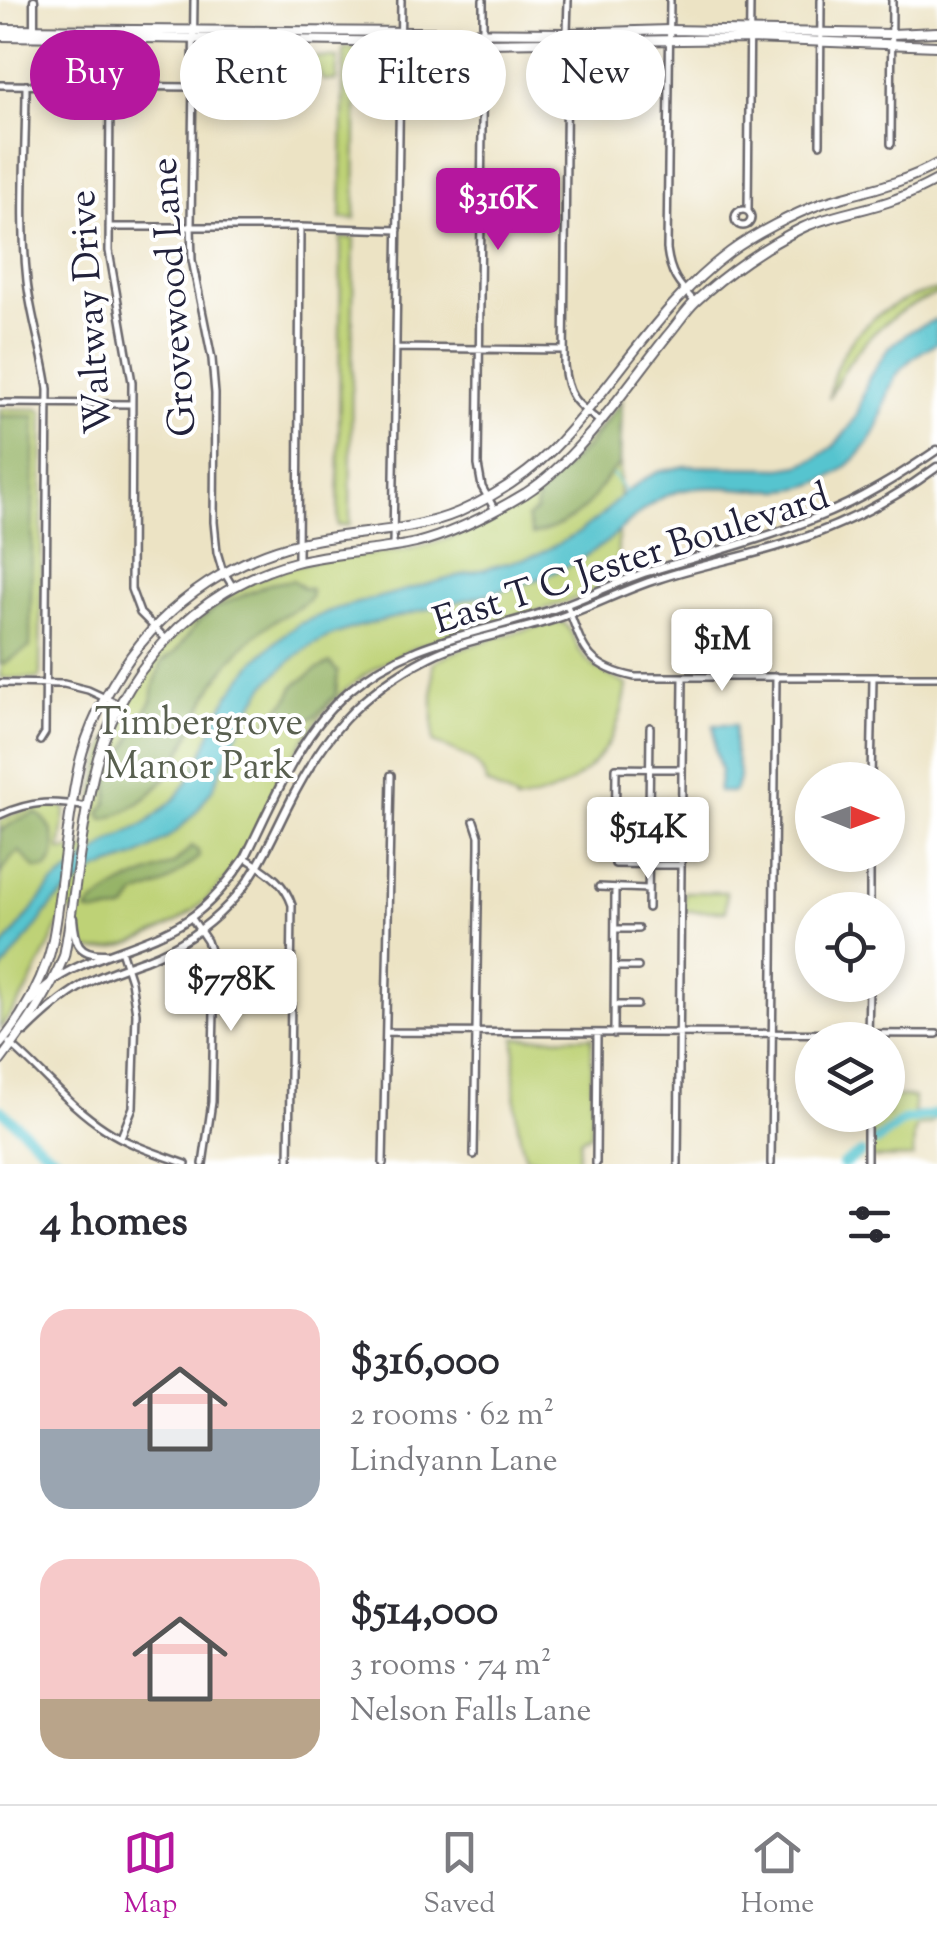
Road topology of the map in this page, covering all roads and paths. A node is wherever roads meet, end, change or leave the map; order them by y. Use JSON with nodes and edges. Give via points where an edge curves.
{"nodes":[{"id":1,"x":34,"y":0,"type":"edge"},
{"id":2,"x":194,"y":0,"type":"edge"},
{"id":3,"x":400,"y":0,"type":"edge"},
{"id":4,"x":483,"y":0,"type":"edge"},
{"id":5,"x":568,"y":0,"type":"edge"},
{"id":6,"x":670,"y":0,"type":"edge"},
{"id":7,"x":750,"y":0,"type":"edge"},
{"id":8,"x":821,"y":0,"type":"edge"},
{"id":9,"x":892,"y":0,"type":"edge"},
{"id":10,"x":0,"y":28,"type":"edge"},
{"id":11,"x":34,"y":30,"type":"edge"},
{"id":12,"x":194,"y":30,"type":"edge"},
{"id":13,"x":400,"y":30,"type":"edge"},
{"id":14,"x":482,"y":30,"type":"edge"},
{"id":15,"x":567,"y":30,"type":"edge"},
{"id":16,"x":30,"y":32,"type":"edge"},
{"id":17,"x":30,"y":32,"type":"edge"},
{"id":18,"x":937,"y":32,"type":"edge"},
{"id":19,"x":665,"y":34,"type":"edge"},
{"id":20,"x":670,"y":34,"type":"junction"},
{"id":21,"x":749,"y":35,"type":"junction"},
{"id":22,"x":0,"y":36,"type":"edge"},
{"id":23,"x":821,"y":37,"type":"junction"},
{"id":24,"x":892,"y":39,"type":"junction"},
{"id":25,"x":937,"y":46,"type":"edge"},
{"id":26,"x":0,"y":85,"type":"edge"},
{"id":27,"x":26,"y":85,"type":"junction"},
{"id":28,"x":30,"y":85,"type":"edge"},
{"id":29,"x":110,"y":120,"type":"edge"},
{"id":30,"x":192,"y":120,"type":"edge"},
{"id":31,"x":399,"y":120,"type":"edge"},
{"id":32,"x":482,"y":120,"type":"edge"},
{"id":33,"x":566,"y":120,"type":"edge"},
{"id":34,"x":820,"y":144,"type":"dead end"},
{"id":35,"x":891,"y":144,"type":"dead end"},
{"id":36,"x":937,"y":164,"type":"edge"},
{"id":37,"x":937,"y":180,"type":"edge"},
{"id":38,"x":888,"y":185,"type":"junction"},
{"id":39,"x":893,"y":200,"type":"junction"},
{"id":40,"x":748,"y":211,"type":"dead end"},
{"id":41,"x":108,"y":226,"type":"junction"},
{"id":42,"x":191,"y":226,"type":"junction"},
{"id":43,"x":774,"y":226,"type":"junction"},
{"id":44,"x":300,"y":227,"type":"junction"},
{"id":45,"x":398,"y":230,"type":"junction"},
{"id":46,"x":780,"y":240,"type":"junction"},
{"id":47,"x":685,"y":292,"type":"junction"},
{"id":48,"x":695,"y":302,"type":"junction"},
{"id":49,"x":396,"y":348,"type":"junction"},
{"id":50,"x":479,"y":349,"type":"junction"},
{"id":51,"x":564,"y":350,"type":"junction"},
{"id":52,"x":0,"y":403,"type":"edge"},
{"id":53,"x":48,"y":404,"type":"junction"},
{"id":54,"x":132,"y":404,"type":"junction"},
{"id":55,"x":586,"y":411,"type":"junction"},
{"id":56,"x":598,"y":421,"type":"junction"},
{"id":57,"x":937,"y":450,"type":"edge"},
{"id":58,"x":937,"y":468,"type":"edge"},
{"id":59,"x":867,"y":494,"type":"junction"},
{"id":60,"x":488,"y":498,"type":"junction"},
{"id":61,"x":496,"y":510,"type":"junction"},
{"id":62,"x":870,"y":510,"type":"junction"},
{"id":63,"x":393,"y":530,"type":"junction"},
{"id":64,"x":777,"y":532,"type":"junction"},
{"id":65,"x":297,"y":543,"type":"junction"},
{"id":66,"x":393,"y":546,"type":"junction"},
{"id":67,"x":782,"y":546,"type":"junction"},
{"id":68,"x":298,"y":561,"type":"junction"},
{"id":69,"x":673,"y":564,"type":"junction"},
{"id":70,"x":224,"y":573,"type":"junction"},
{"id":71,"x":676,"y":574,"type":"junction"},
{"id":72,"x":233,"y":587,"type":"junction"},
{"id":73,"x":567,"y":605,"type":"junction"},
{"id":74,"x":570,"y":614,"type":"junction"},
{"id":75,"x":154,"y":629,"type":"junction"},
{"id":76,"x":166,"y":640,"type":"junction"},
{"id":77,"x":776,"y":676,"type":"junction"},
{"id":78,"x":873,"y":676,"type":"junction"},
{"id":79,"x":937,"y":676,"type":"edge"},
{"id":80,"x":682,"y":677,"type":"junction"},
{"id":81,"x":0,"y":683,"type":"edge"},
{"id":82,"x":46,"y":684,"type":"junction"},
{"id":83,"x":350,"y":690,"type":"junction"},
{"id":84,"x":104,"y":698,"type":"junction"},
{"id":85,"x":360,"y":704,"type":"junction"},
{"id":86,"x":120,"y":705,"type":"junction"},
{"id":87,"x":650,"y":728,"type":"dead end"},
{"id":88,"x":40,"y":741,"type":"dead end"},
{"id":89,"x":871,"y":762,"type":"edge"},
{"id":90,"x":650,"y":768,"type":"junction"},
{"id":91,"x":682,"y":769,"type":"junction"},
{"id":92,"x":391,"y":775,"type":"dead end"},
{"id":93,"x":72,"y":804,"type":"junction"},
{"id":94,"x":88,"y":807,"type":"junction"},
{"id":95,"x":0,"y":815,"type":"edge"},
{"id":96,"x":474,"y":821,"type":"dead end"},
{"id":97,"x":245,"y":858,"type":"junction"},
{"id":98,"x":648,"y":864,"type":"junction"},
{"id":99,"x":681,"y":865,"type":"junction"},
{"id":100,"x":258,"y":866,"type":"junction"},
{"id":101,"x":599,"y":887,"type":"dead end"},
{"id":102,"x":615,"y":888,"type":"junction"},
{"id":103,"x":648,"y":889,"type":"junction"},
{"id":104,"x":648,"y":908,"type":"dead end"},
{"id":105,"x":72,"y":912,"type":"junction"},
{"id":106,"x":191,"y":917,"type":"junction"},
{"id":107,"x":614,"y":929,"type":"junction"},
{"id":108,"x":200,"y":930,"type":"junction"},
{"id":109,"x":638,"y":930,"type":"dead end"},
{"id":110,"x":121,"y":950,"type":"junction"},
{"id":111,"x":126,"y":966,"type":"junction"},
{"id":112,"x":614,"y":967,"type":"junction"},
{"id":113,"x":638,"y":968,"type":"dead end"},
{"id":114,"x":52,"y":982,"type":"junction"},
{"id":115,"x":637,"y":1004,"type":"dead end"},
{"id":116,"x":614,"y":1005,"type":"junction"},
{"id":117,"x":25,"y":1010,"type":"junction"},
{"id":118,"x":386,"y":1032,"type":"junction"},
{"id":119,"x":476,"y":1032,"type":"junction"},
{"id":120,"x":597,"y":1034,"type":"junction"},
{"id":121,"x":614,"y":1034,"type":"junction"},
{"id":122,"x":679,"y":1034,"type":"junction"},
{"id":123,"x":773,"y":1034,"type":"junction"},
{"id":124,"x":937,"y":1034,"type":"edge"},
{"id":125,"x":795,"y":1035,"type":"edge"},
{"id":126,"x":905,"y":1035,"type":"edge"},
{"id":127,"x":8,"y":1042,"type":"edge"},
{"id":128,"x":0,"y":1061,"type":"edge"},
{"id":129,"x":867,"y":1132,"type":"edge"},
{"id":130,"x":120,"y":1138,"type":"junction"},
{"id":131,"x":474,"y":1156,"type":"dead end"},
{"id":132,"x":186,"y":1164,"type":"edge"},
{"id":133,"x":203,"y":1164,"type":"edge"},
{"id":134,"x":289,"y":1164,"type":"edge"},
{"id":135,"x":384,"y":1164,"type":"edge"},
{"id":136,"x":596,"y":1164,"type":"edge"},
{"id":137,"x":678,"y":1164,"type":"edge"},
{"id":138,"x":771,"y":1164,"type":"edge"},
{"id":139,"x":867,"y":1164,"type":"edge"}],
"edges":[{"from":1,"to":11,"type":"street"},
{"from":2,"to":12,"type":"street","name":"Grovewood Lane"},
{"from":3,"to":13,"type":"street"},
{"from":4,"to":14,"type":"street"},
{"from":5,"to":15,"type":"street"},
{"from":6,"to":20,"type":"street"},
{"from":7,"to":21,"type":"street"},
{"from":8,"to":23,"type":"street"},
{"from":9,"to":24,"type":"street"},
{"from":10,"to":16,"type":"main road"},
{"from":17,"to":22,"type":"main road"},
{"from":18,"to":24,"type":"main road"},
{"from":19,"to":20,"type":"main road"},
{"from":20,"to":21,"type":"main road"},
{"from":20,"to":47,"type":"street","via":[[667,249],[669,267]]},
{"from":21,"to":23,"type":"main road"},
{"from":21,"to":40,"type":"street"},
{"from":23,"to":24,"type":"main road"},
{"from":23,"to":34,"type":"street"},
{"from":24,"to":25,"type":"main road"},
{"from":24,"to":35,"type":"street"},
{"from":26,"to":27,"type":"street"},
{"from":27,"to":28,"type":"street"},
{"from":27,"to":53,"type":"street","via":[[27,283]]},
{"from":29,"to":41,"type":"street","name":"Waltway Drive"},
{"from":30,"to":42,"type":"street","name":"Grovewood Lane"},
{"from":31,"to":45,"type":"street"},
{"from":32,"to":50,"type":"street"},
{"from":33,"to":51,"type":"street"},
{"from":36,"to":38,"type":"main road"},
{"from":37,"to":39,"type":"main road"},
{"from":38,"to":39,"type":"main road"},
{"from":38,"to":43,"type":"main road","via":[[817,205]]},
{"from":39,"to":46,"type":"main road"},
{"from":41,"to":42,"type":"street"},
{"from":41,"to":54,"type":"street","name":"Waltway Drive"},
{"from":42,"to":44,"type":"street"},
{"from":42,"to":70,"type":"street","name":"Grovewood Lane","via":[[212,358],[214,522]]},
{"from":43,"to":46,"type":"main road"},
{"from":43,"to":47,"type":"main road","via":[[731,251]]},
{"from":44,"to":45,"type":"street"},
{"from":44,"to":65,"type":"street"},
{"from":45,"to":49,"type":"street"},
{"from":46,"to":48,"type":"main road"},
{"from":47,"to":48,"type":"street"},
{"from":47,"to":55,"type":"main road"},
{"from":48,"to":56,"type":"main road"},
{"from":49,"to":50,"type":"street"},
{"from":49,"to":63,"type":"street"},
{"from":50,"to":51,"type":"street"},
{"from":50,"to":60,"type":"street","via":[[478,464]]},
{"from":51,"to":55,"type":"street","via":[[566,386]]},
{"from":52,"to":53,"type":"street"},
{"from":53,"to":54,"type":"street"},
{"from":53,"to":82,"type":"street"},
{"from":54,"to":75,"type":"street","name":"Waltway Drive","via":[[131,590]]},
{"from":55,"to":56,"type":"street"},
{"from":55,"to":60,"type":"main road","via":[[539,462]]},
{"from":56,"to":61,"type":"main road","via":[[547,477]]},
{"from":57,"to":59,"type":"street","name":"East T C Jester Boulevard"},
{"from":58,"to":62,"type":"street","name":"East T C Jester Boulevard"},
{"from":59,"to":62,"type":"street"},
{"from":59,"to":64,"type":"street","name":"East T C Jester Boulevard"},
{"from":60,"to":61,"type":"street"},
{"from":60,"to":63,"type":"main road"},
{"from":61,"to":66,"type":"main road"},
{"from":62,"to":67,"type":"street","name":"East T C Jester Boulevard"},
{"from":63,"to":65,"type":"main road"},
{"from":63,"to":66,"type":"street"},
{"from":64,"to":67,"type":"street"},
{"from":64,"to":69,"type":"street","name":"East T C Jester Boulevard"},
{"from":65,"to":68,"type":"street"},
{"from":65,"to":70,"type":"main road"},
{"from":66,"to":68,"type":"main road"},
{"from":67,"to":71,"type":"street","name":"East T C Jester Boulevard"},
{"from":68,"to":72,"type":"main road"},
{"from":69,"to":71,"type":"street"},
{"from":69,"to":73,"type":"street","name":"East T C Jester Boulevard"},
{"from":70,"to":72,"type":"street","name":"Grovewood Lane"},
{"from":70,"to":75,"type":"main road"},
{"from":71,"to":74,"type":"street","name":"East T C Jester Boulevard"},
{"from":72,"to":76,"type":"main road"},
{"from":73,"to":74,"type":"street"},
{"from":73,"to":83,"type":"street","name":"East T C Jester Boulevard","via":[[431,643],[381,666]]},
{"from":74,"to":80,"type":"street","via":[[588,654],[602,667],[635,677]]},
{"from":74,"to":85,"type":"street","name":"East T C Jester Boulevard","via":[[444,650]]},
{"from":75,"to":76,"type":"street","name":"Waltway Drive"},
{"from":75,"to":84,"type":"main road"},
{"from":76,"to":86,"type":"main road"},
{"from":77,"to":78,"type":"street"},
{"from":77,"to":80,"type":"street"},
{"from":77,"to":123,"type":"street"},
{"from":78,"to":79,"type":"street"},
{"from":78,"to":89,"type":"street"},
{"from":80,"to":91,"type":"street"},
{"from":81,"to":82,"type":"street"},
{"from":82,"to":84,"type":"street"},
{"from":82,"to":88,"type":"street"},
{"from":83,"to":85,"type":"street"},
{"from":83,"to":97,"type":"street","name":"East T C Jester Boulevard","via":[[303,744]]},
{"from":84,"to":86,"type":"street"},
{"from":84,"to":93,"type":"main road"},
{"from":85,"to":100,"type":"street","name":"East T C Jester Boulevard","via":[[310,764]]},
{"from":86,"to":94,"type":"main road","via":[[98,756]]},
{"from":87,"to":90,"type":"street"},
{"from":90,"to":91,"type":"street"},
{"from":90,"to":98,"type":"street"},
{"from":90,"to":98,"type":"street","via":[[616,768],[615,864]]},
{"from":91,"to":99,"type":"street"},
{"from":92,"to":118,"type":"street"},
{"from":93,"to":94,"type":"street"},
{"from":93,"to":95,"type":"street","via":[[30,804]]},
{"from":93,"to":117,"type":"main road","via":[[54,936]]},
{"from":94,"to":105,"type":"main road"},
{"from":96,"to":119,"type":"street"},
{"from":97,"to":100,"type":"street"},
{"from":97,"to":106,"type":"street","name":"East T C Jester Boulevard"},
{"from":98,"to":99,"type":"street"},
{"from":98,"to":103,"type":"street"},
{"from":99,"to":122,"type":"street"},
{"from":100,"to":108,"type":"street","name":"East T C Jester Boulevard"},
{"from":100,"to":134,"type":"street","via":[[284,886],[292,905]]},
{"from":101,"to":102,"type":"street"},
{"from":102,"to":103,"type":"street"},
{"from":102,"to":107,"type":"street"},
{"from":103,"to":104,"type":"street"},
{"from":105,"to":110,"type":"street","via":[[82,949],[102,955]]},
{"from":105,"to":114,"type":"main road"},
{"from":106,"to":108,"type":"street"},
{"from":106,"to":110,"type":"street","name":"East T C Jester Boulevard"},
{"from":107,"to":109,"type":"street"},
{"from":107,"to":112,"type":"street"},
{"from":108,"to":111,"type":"street","name":"East T C Jester Boulevard"},
{"from":108,"to":133,"type":"street","via":[[215,965],[212,1102]]},
{"from":110,"to":111,"type":"street"},
{"from":110,"to":114,"type":"street","name":"East T C Jester Boulevard"},
{"from":111,"to":127,"type":"street","name":"East T C Jester Boulevard","via":[[71,992]]},
{"from":111,"to":130,"type":"street","via":[[136,1013],[134,1094]]},
{"from":112,"to":113,"type":"street"},
{"from":112,"to":116,"type":"street"},
{"from":114,"to":117,"type":"street","name":"East T C Jester Boulevard"},
{"from":114,"to":127,"type":"main road"},
{"from":115,"to":116,"type":"street"},
{"from":116,"to":121,"type":"street"},
{"from":117,"to":127,"type":"main road"},
{"from":118,"to":119,"type":"street"},
{"from":118,"to":135,"type":"street"},
{"from":119,"to":120,"type":"street"},
{"from":119,"to":131,"type":"street"},
{"from":120,"to":121,"type":"street"},
{"from":120,"to":136,"type":"street"},
{"from":121,"to":122,"type":"street"},
{"from":122,"to":123,"type":"street"},
{"from":122,"to":137,"type":"street"},
{"from":123,"to":125,"type":"street"},
{"from":123,"to":138,"type":"street"},
{"from":124,"to":126,"type":"street"},
{"from":127,"to":128,"type":"main road"},
{"from":127,"to":130,"type":"street","via":[[77,1108]]},
{"from":129,"to":139,"type":"street"},
{"from":130,"to":132,"type":"street"}]}
